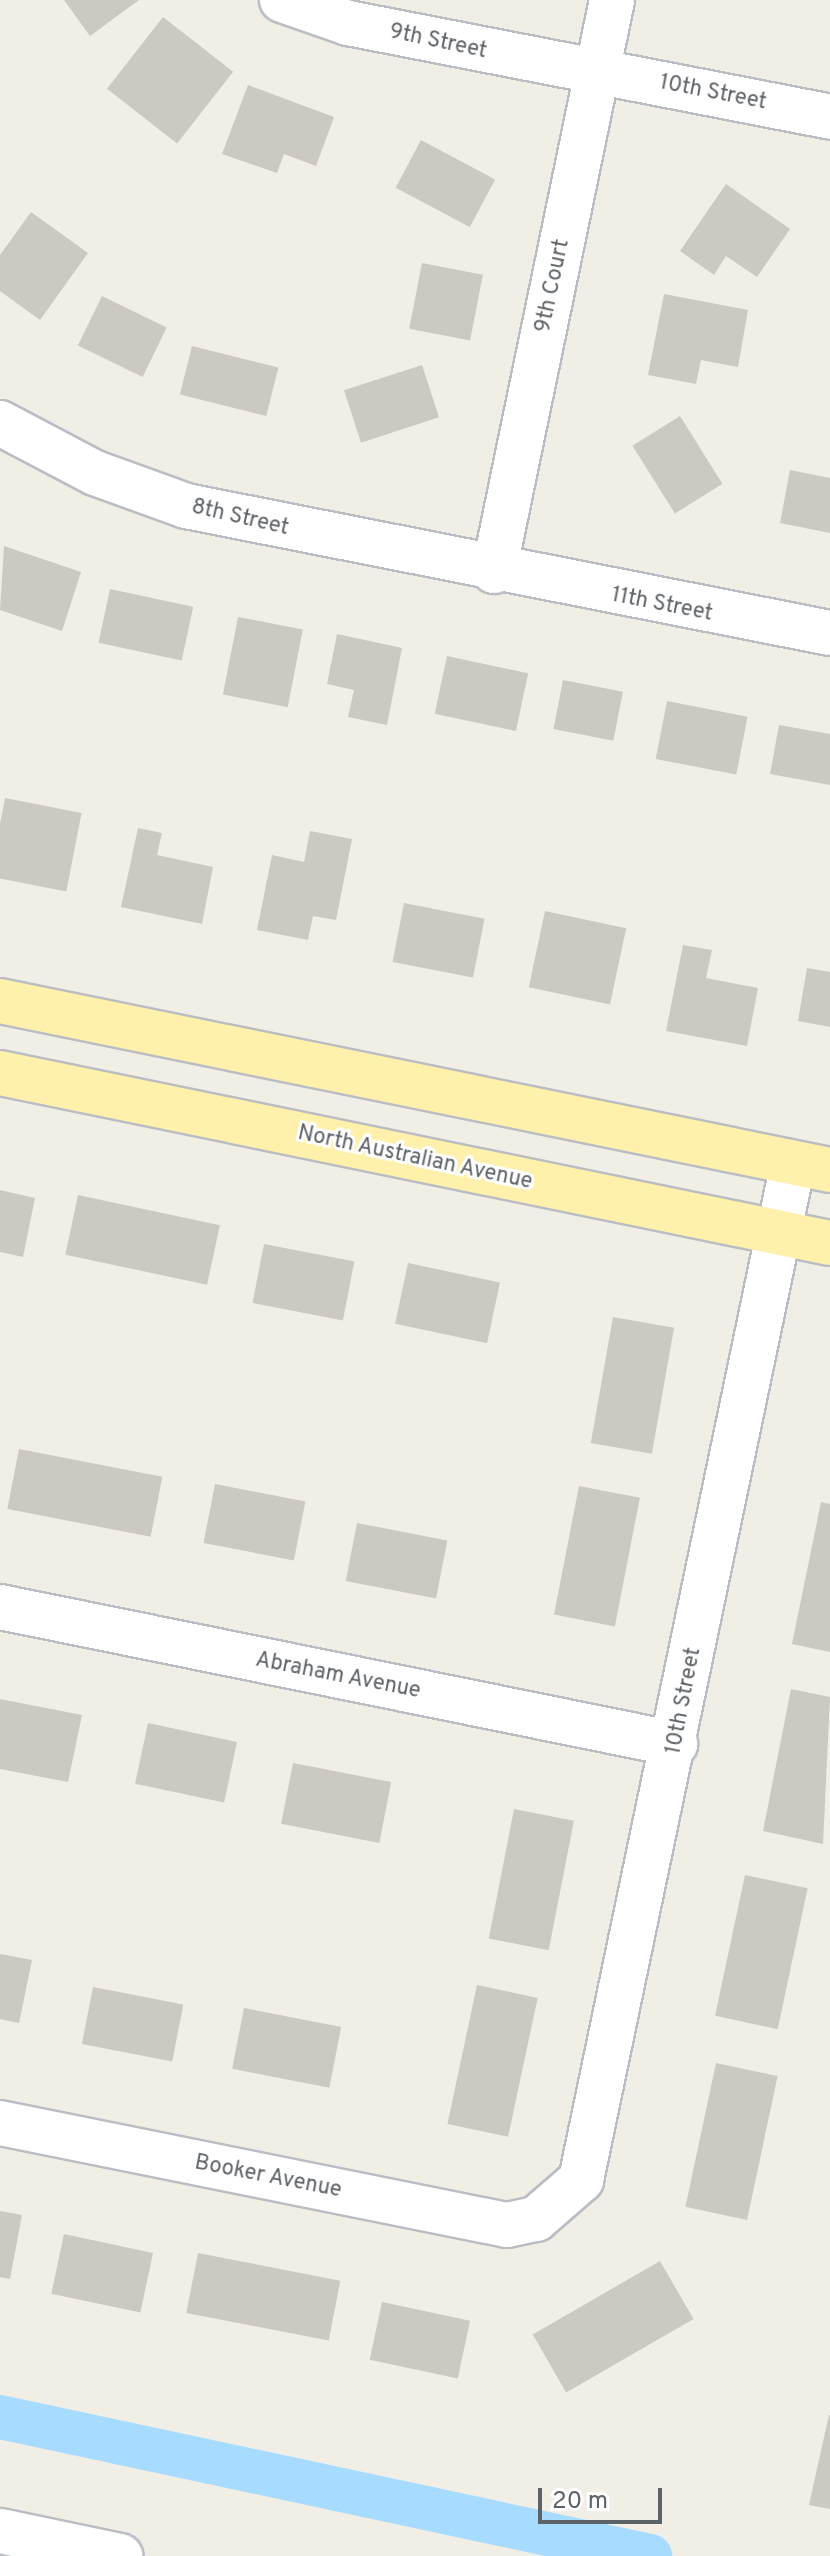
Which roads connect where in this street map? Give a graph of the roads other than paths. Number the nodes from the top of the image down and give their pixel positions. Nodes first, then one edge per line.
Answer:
1 (282, 0) edge
2 (612, 0) edge
3 (596, 75) junction
4 (830, 117) edge
5 (0, 423) edge
6 (494, 571) junction
7 (830, 633) edge
8 (0, 1001) edge
9 (0, 1073) edge
10 (812, 1166) edge
11 (778, 1233) junction
12 (830, 1243) edge
13 (0, 1607) edge
14 (675, 1744) junction
15 (0, 2123) edge
16 (536, 2219) joint
17 (0, 2531) edge
18 (120, 2556) edge

1 - 3 street, 9th Street
2 - 3 street, 9th Court
3 - 4 street, 10th Street
3 - 6 street, 9th Court
5 - 6 street, 8th Street
6 - 7 street, 11th Street
8 - 10 main road
9 - 11 main road, North Australian Avenue
10 - 11 street, 10th Street
11 - 12 main road, North Australian Avenue
11 - 14 street, 10th Street
13 - 14 street, Abraham Avenue
14 - 16 street, 10th Street
15 - 16 street, Booker Avenue
17 - 18 street

